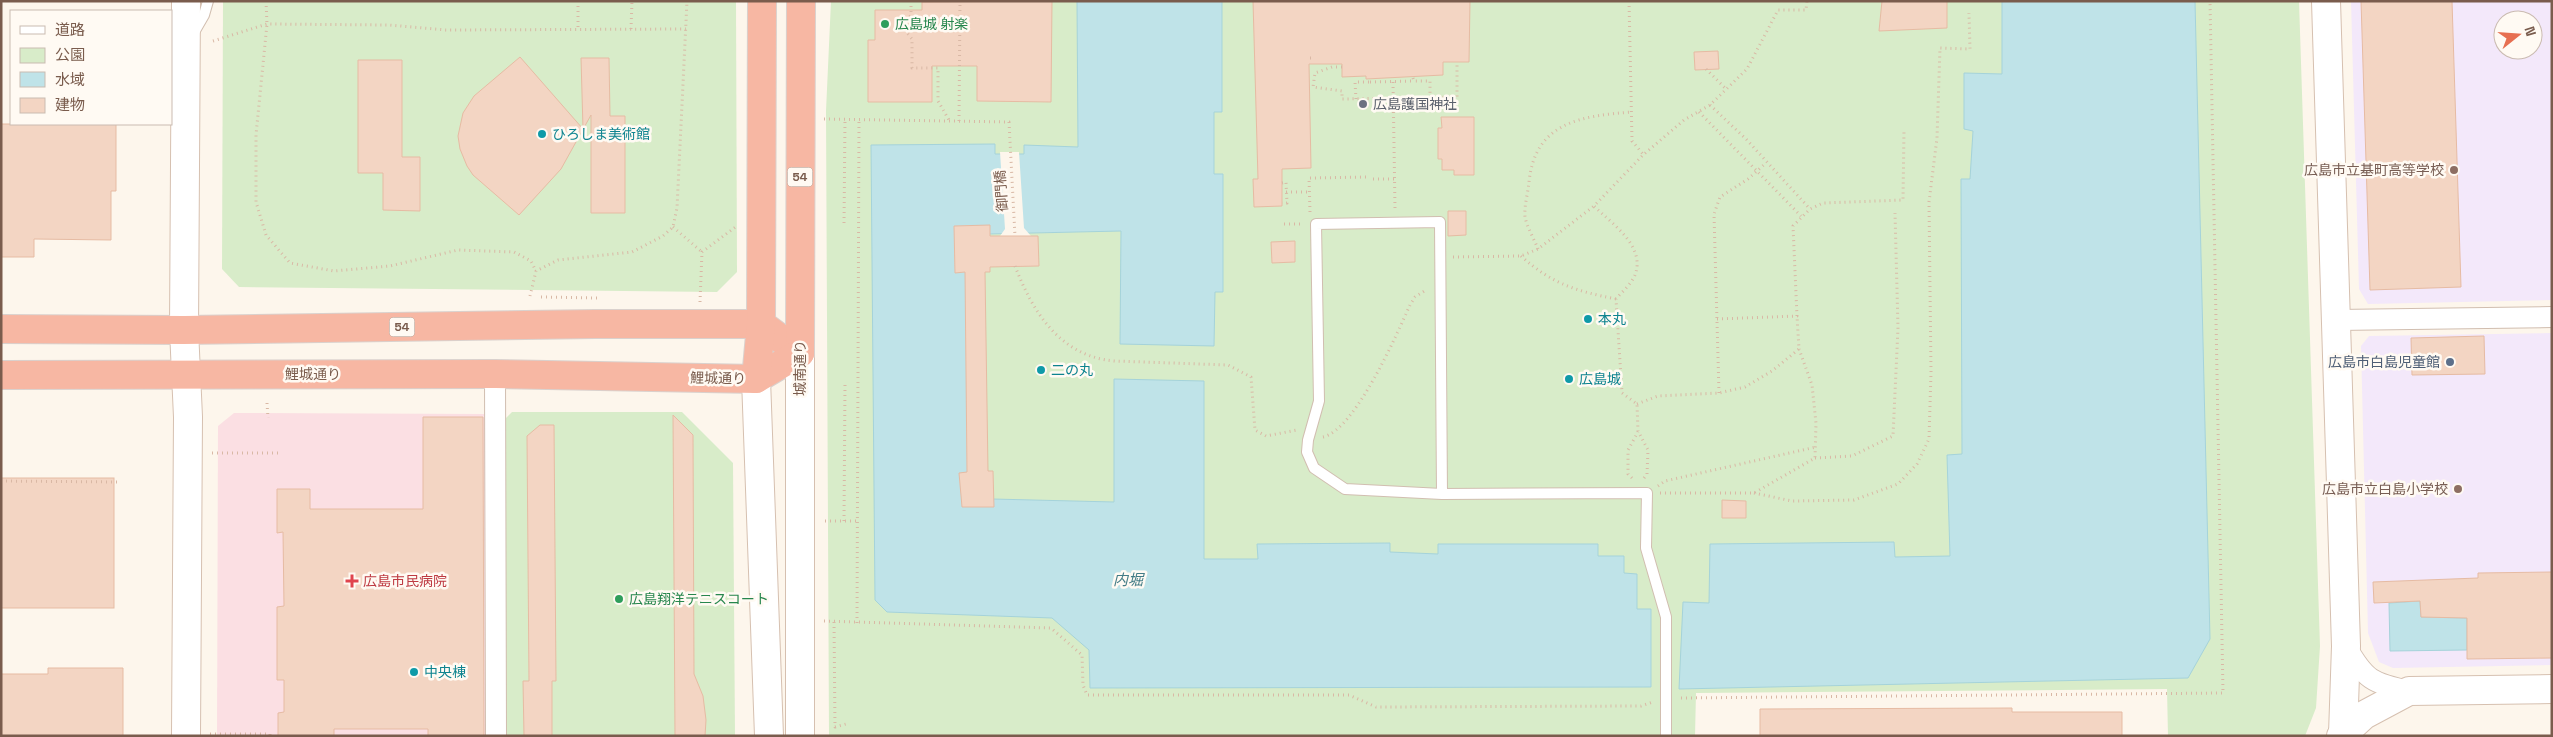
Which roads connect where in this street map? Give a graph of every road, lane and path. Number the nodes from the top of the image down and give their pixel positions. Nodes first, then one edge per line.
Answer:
1 (186, 1) edge
2 (208, 1) edge
3 (266, 1) edge
4 (578, 1) edge
5 (632, 1) edge
6 (687, 1) edge
7 (762, 1) edge
8 (801, 1) edge
9 (911, 1) edge
10 (960, 1) edge
11 (1629, 1) edge
12 (1807, 1) edge
13 (2210, 1) edge
14 (2326, 1) edge
15 (1969, 13) dead end
16 (267, 24) junction
17 (631, 29) junction
18 (686, 29) junction
19 (578, 30) junction
20 (213, 41) dead end
21 (186, 45) junction
22 (1456, 62) dead end
23 (1342, 67) dead end
24 (1706, 69) dead end
25 (1393, 82) junction
26 (1726, 89) junction
27 (1393, 98) junction
28 (1430, 98) junction
29 (1356, 99) junction
30 (1710, 105) junction
31 (1632, 112) junction
32 (1699, 112) junction
33 (823, 119) dead end
34 (846, 120) junction
35 (859, 120) junction
36 (949, 121) junction
37 (960, 121) junction
38 (1904, 129) dead end
39 (1643, 155) junction
40 (1766, 163) junction
41 (1757, 172) junction
42 (1368, 177) dead end
43 (1395, 179) junction
44 (1373, 180) dead end
45 (1282, 183) dead end
46 (1286, 192) junction
47 (1309, 192) junction
48 (1282, 202) dead end
49 (1594, 206) junction
50 (1810, 209) junction
51 (1895, 213) dead end
52 (1801, 216) junction
53 (742, 223) dead end
54 (844, 223) dead end
55 (1396, 223) junction
56 (1284, 224) dead end
57 (1313, 224) junction
58 (673, 227) junction
59 (1015, 236) dead end
60 (1538, 249) junction
61 (702, 252) junction
62 (1521, 256) junction
63 (1440, 257) junction
64 (1015, 266) dead end
65 (536, 271) junction
66 (1440, 284) junction
67 (530, 296) dead end
68 (1616, 299) junction
69 (700, 305) dead end
70 (1797, 316) junction
71 (2552, 317) edge
72 (1717, 319) junction
73 (2337, 320) junction
74 (761, 324) junction
75 (1, 328) edge
76 (184, 330) junction
77 (1798, 348) junction
78 (800, 353) junction
79 (495, 374) junction
80 (1, 375) edge
81 (185, 375) junction
82 (756, 379) junction
83 (844, 384) dead end
84 (1719, 393) junction
85 (267, 403) dead end
86 (1637, 404) junction
87 (268, 418) dead end
88 (1310, 428) junction
89 (1638, 431) junction
90 (1308, 440) junction
91 (1816, 446) junction
92 (212, 453) dead end
93 (280, 453) dead end
94 (1815, 458) junction
95 (1, 481) edge
96 (116, 482) dead end
97 (1647, 493) junction
98 (1754, 493) junction
99 (1442, 494) junction
100 (825, 521) dead end
101 (844, 521) junction
102 (858, 521) junction
103 (824, 622) dead end
104 (834, 622) junction
105 (857, 623) junction
106 (2346, 646) junction
107 (2552, 689) edge
108 (2410, 691) junction
109 (1666, 698) junction
110 (846, 724) dead end
111 (198, 735) edge
112 (2342, 735) edge
113 (270, 736) edge
114 (496, 736) edge
115 (769, 736) edge
116 (800, 736) edge
117 (1666, 736) edge

1 - 21 street
2 - 21 lane
3 - 16 path
4 - 19 path
5 - 17 path
6 - 18 path
7 - 74 highway
8 - 78 highway, 城南通り / 54
9 - 36 path
10 - 37 path
11 - 31 path
12 - 26 path
13 - 109 path
14 - 73 street
15 - 98 path
16 - 19 path
16 - 20 path
16 - 65 path
17 - 18 path
17 - 19 path
18 - 58 path
21 - 76 street
22 - 28 path
23 - 29 path
24 - 26 path
25 - 27 path
25 - 28 path
25 - 29 path
26 - 30 path
27 - 28 path
27 - 29 path
27 - 43 path
30 - 32 path
30 - 40 path
31 - 39 path
31 - 60 path
32 - 39 path
32 - 41 path
33 - 34 path
34 - 35 path
34 - 54 path
35 - 36 path
35 - 102 path
36 - 37 path
37 - 59 path, 御門橋
38 - 50 path
39 - 49 path
40 - 41 path
40 - 50 path
41 - 52 path
41 - 72 path
42 - 47 path
43 - 44 path
43 - 55 path
45 - 46 path
46 - 47 path
46 - 48 path
47 - 57 path
49 - 60 path
49 - 68 path
50 - 52 path
51 - 94 path
52 - 70 path
53 - 61 path
55 - 57 lane
55 - 63 lane
56 - 57 path
57 - 88 lane
58 - 61 path
58 - 65 path
60 - 62 path
61 - 69 path
62 - 63 path
62 - 68 path
63 - 66 lane
64 - 88 path
65 - 67 path
66 - 90 path
66 - 99 lane
68 - 86 path
70 - 72 path
70 - 77 path
71 - 73 street
72 - 84 path
73 - 106 street
74 - 76 highway, 54
74 - 78 highway
74 - 82 highway
75 - 76 highway, 54
76 - 81 street
77 - 84 path
77 - 91 path
78 - 82 highway, 鯉城通り
78 - 116 street, 城南通り
79 - 81 highway, 鯉城通り
79 - 82 highway, 鯉城通り
79 - 114 street
80 - 81 highway, 鯉城通り
81 - 111 street
82 - 115 street
83 - 101 path
84 - 86 path
85 - 87 path
86 - 89 path
88 - 90 lane
89 - 89 path
90 - 99 lane
91 - 94 path
91 - 97 path
92 - 93 path
94 - 98 path
95 - 96 path
97 - 98 path
97 - 99 lane
97 - 109 lane
100 - 101 path
101 - 102 path
102 - 105 path
103 - 104 path
104 - 105 path
104 - 110 path
105 - 109 path
106 - 108 street
106 - 112 street
107 - 108 street
108 - 112 street
109 - 117 lane
111 - 113 path

